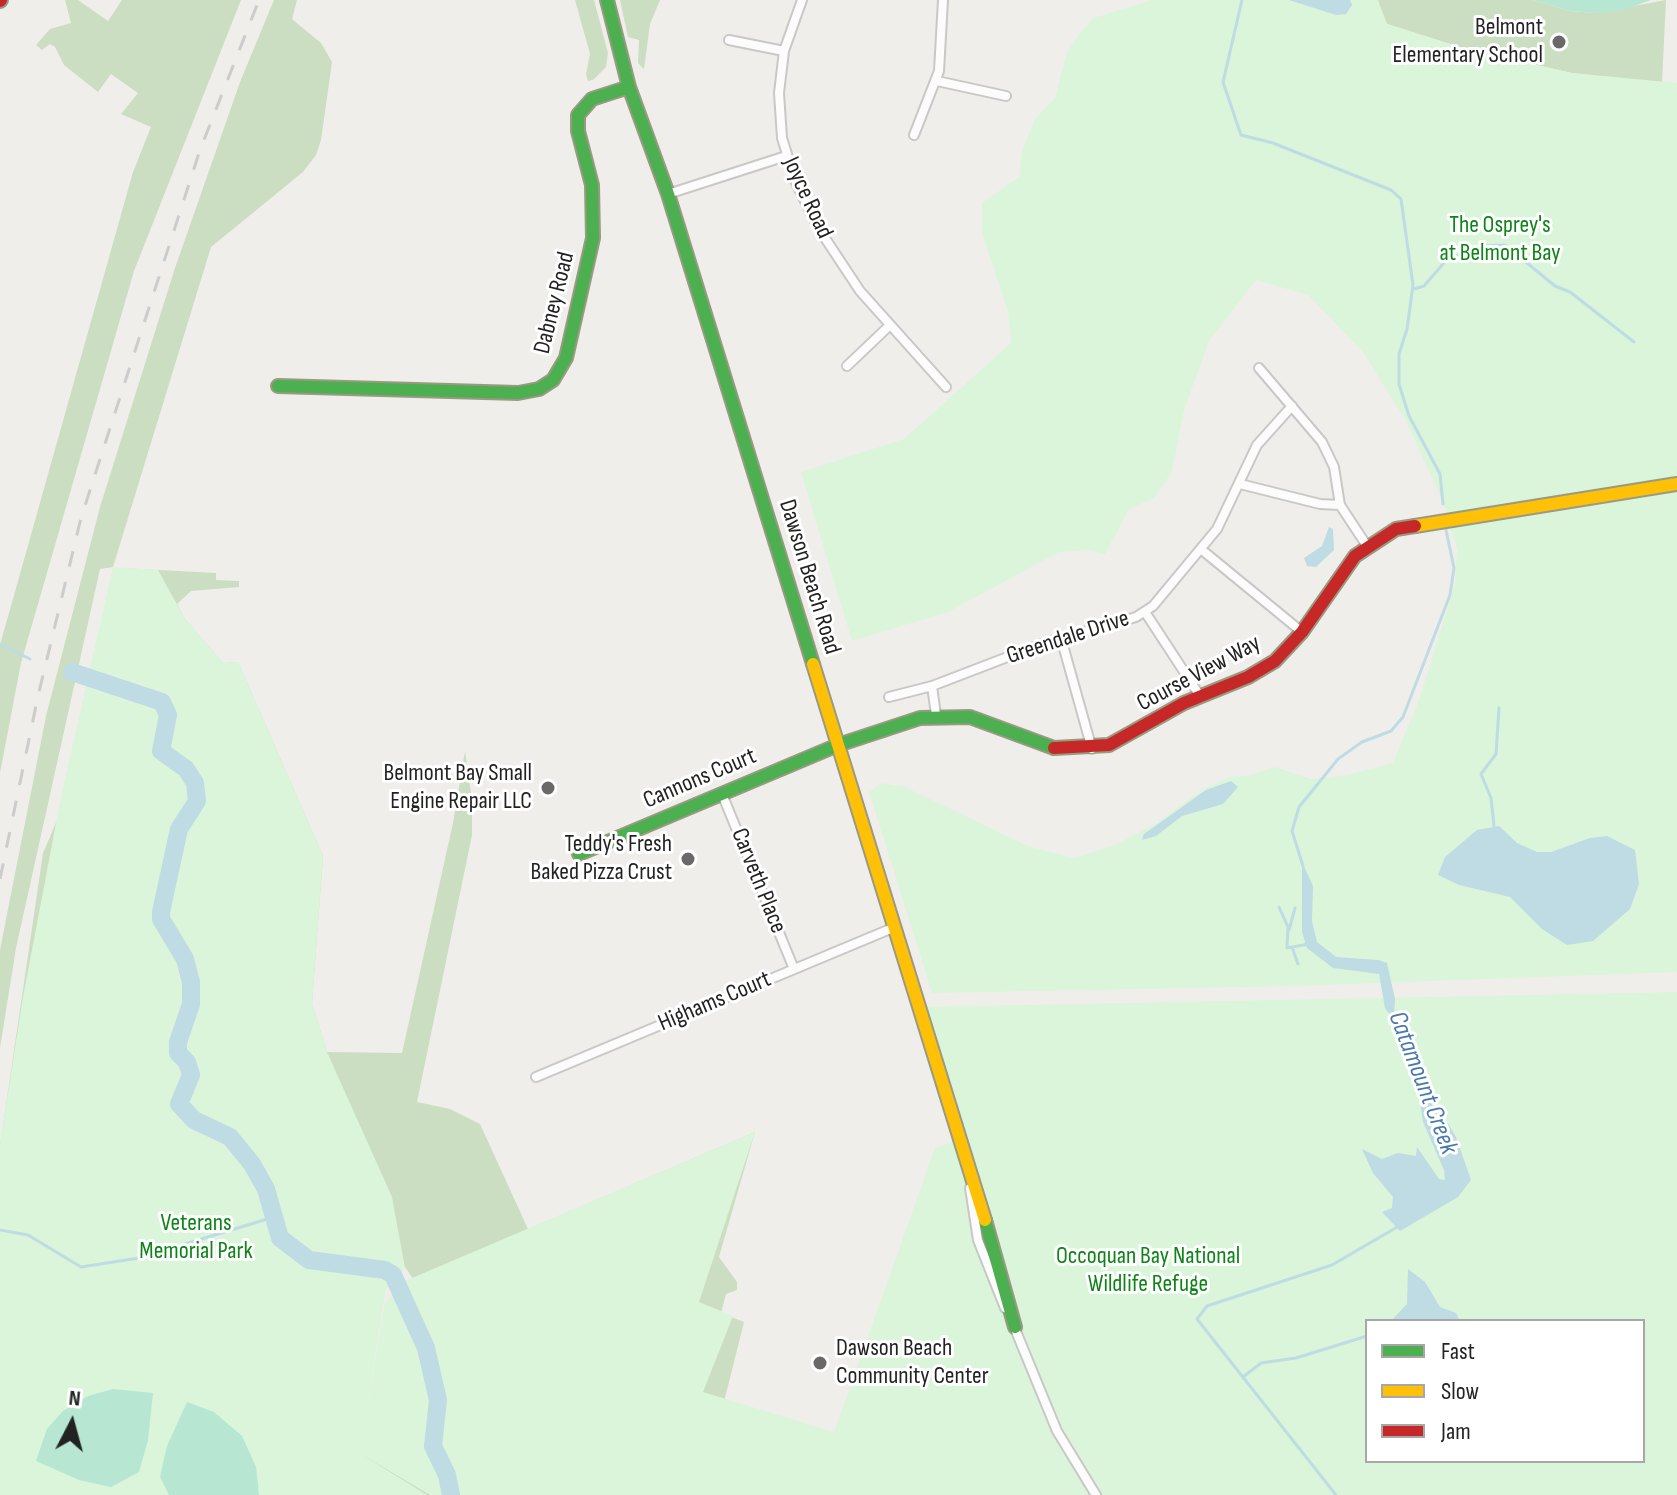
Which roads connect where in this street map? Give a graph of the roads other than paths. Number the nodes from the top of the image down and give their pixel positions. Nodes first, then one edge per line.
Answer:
1 (607, 0) edge
2 (802, 0) edge
3 (943, 0) edge
4 (729, 40) dead end
5 (784, 51) junction
6 (937, 81) junction
7 (629, 87) junction
8 (1006, 96) dead end
9 (914, 135) dead end
10 (786, 156) junction
11 (668, 194) junction
12 (889, 326) junction
13 (847, 366) dead end
14 (1259, 368) dead end
15 (278, 386) dead end
16 (946, 387) dead end
17 (1292, 406) junction
18 (1240, 484) junction
19 (1677, 484) edge
20 (1340, 505) junction
21 (1367, 546) junction
22 (1202, 550) junction
23 (1145, 612) junction
24 (1302, 632) junction
25 (1061, 638) junction
26 (932, 686) junction
27 (1200, 696) junction
28 (889, 697) dead end
29 (936, 715) junction
30 (838, 745) junction
31 (1092, 749) junction
32 (722, 794) junction
33 (579, 854) dead end
34 (895, 927) junction
35 (794, 969) junction
36 (536, 1077) dead end
37 (1015, 1327) joint
38 (1096, 1495) edge

1 - 7 street, Dawson Beach Road
2 - 5 street, Joyce Road
3 - 6 street
4 - 5 street
5 - 10 street, Joyce Road
6 - 8 street
6 - 9 street
7 - 11 street, Dawson Beach Road
7 - 15 street, Dabney Road
10 - 11 street
10 - 12 street, Joyce Road
11 - 30 street, Dawson Beach Road
12 - 13 street
12 - 16 street, Joyce Road
14 - 17 street
17 - 18 street, Greendale Drive
17 - 20 street
18 - 20 street
18 - 22 street, Greendale Drive
19 - 21 street, Course View Way
20 - 21 street
21 - 24 street, Course View Way
22 - 23 street, Greendale Drive
22 - 24 street
23 - 25 street, Greendale Drive
23 - 27 street
24 - 27 street, Course View Way
25 - 26 street, Greendale Drive
25 - 31 street
26 - 28 street, Greendale Drive
26 - 29 street
27 - 31 street, Course View Way
29 - 30 street, Course View Way
29 - 31 street, Course View Way
30 - 32 street, Cannons Court
30 - 34 street, Dawson Beach Road
32 - 33 street, Cannons Court
32 - 35 street, Carveth Place
34 - 35 street, Highams Court
34 - 37 street, Dawson Beach Road
35 - 36 street, Highams Court
37 - 38 street, Dawson Beach Road

